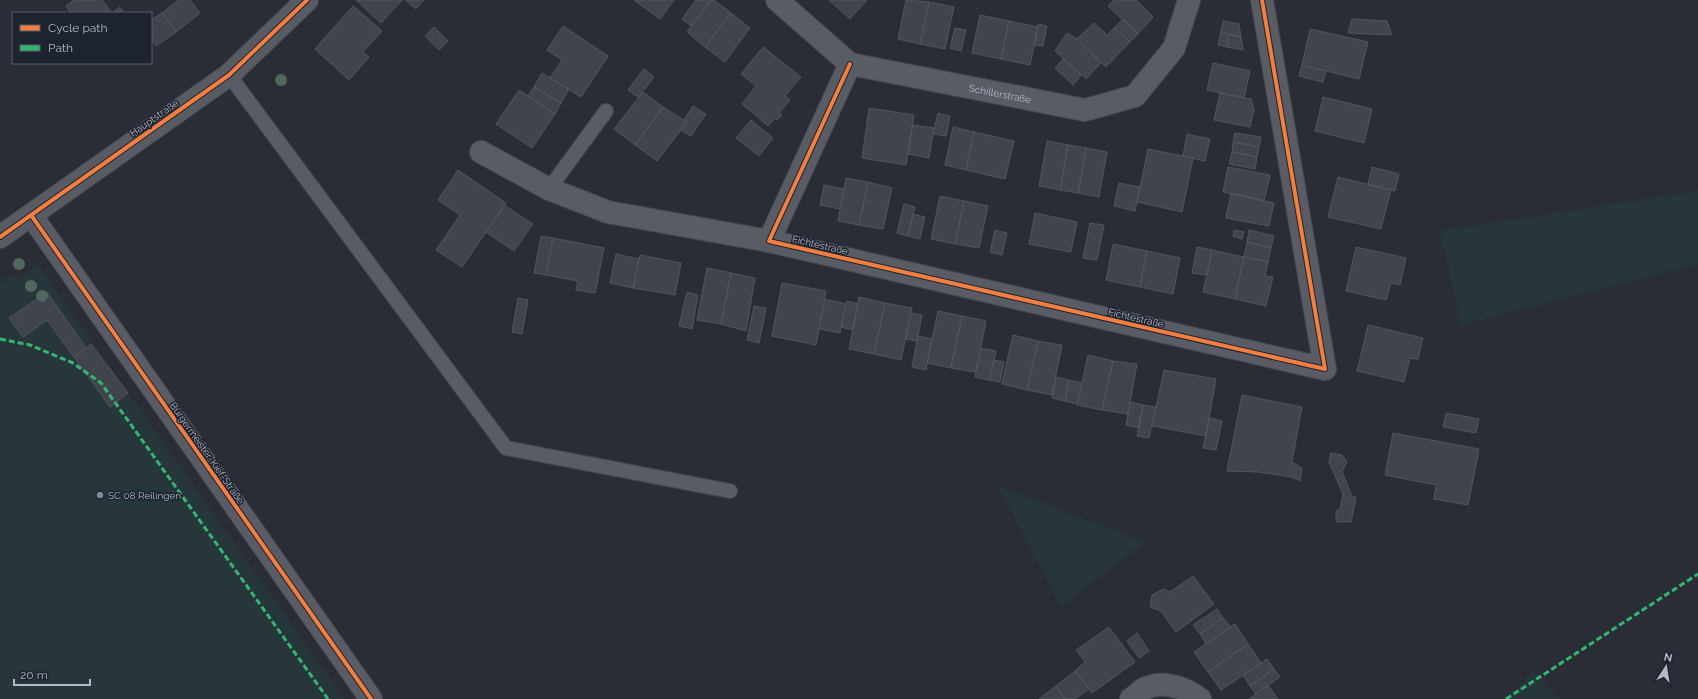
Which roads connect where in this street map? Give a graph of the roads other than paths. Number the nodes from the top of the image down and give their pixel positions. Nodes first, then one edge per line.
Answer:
1 (307, 0) edge
2 (777, 0) edge
3 (1189, 0) edge
4 (1262, 0) edge
5 (850, 64) junction
6 (229, 75) junction
7 (606, 111) dead end
8 (481, 152) dead end
9 (550, 189) junction
10 (30, 215) junction
11 (0, 237) edge
12 (769, 241) junction
13 (730, 491) dead end
14 (370, 699) edge
15 (1131, 699) edge
16 (1200, 699) edge

1 - 6 street, Hauptstraße
2 - 5 street
3 - 5 street, Schillerstraße
4 - 12 street, Fichtestraße
5 - 12 street
6 - 10 street, Hauptstraße
6 - 13 lane
7 - 9 lane
8 - 9 street, Fichtestraße
9 - 12 street, Fichtestraße
10 - 11 street, Hauptstraße
10 - 14 street, Bürgermeister-Kief-Straße
15 - 16 street

